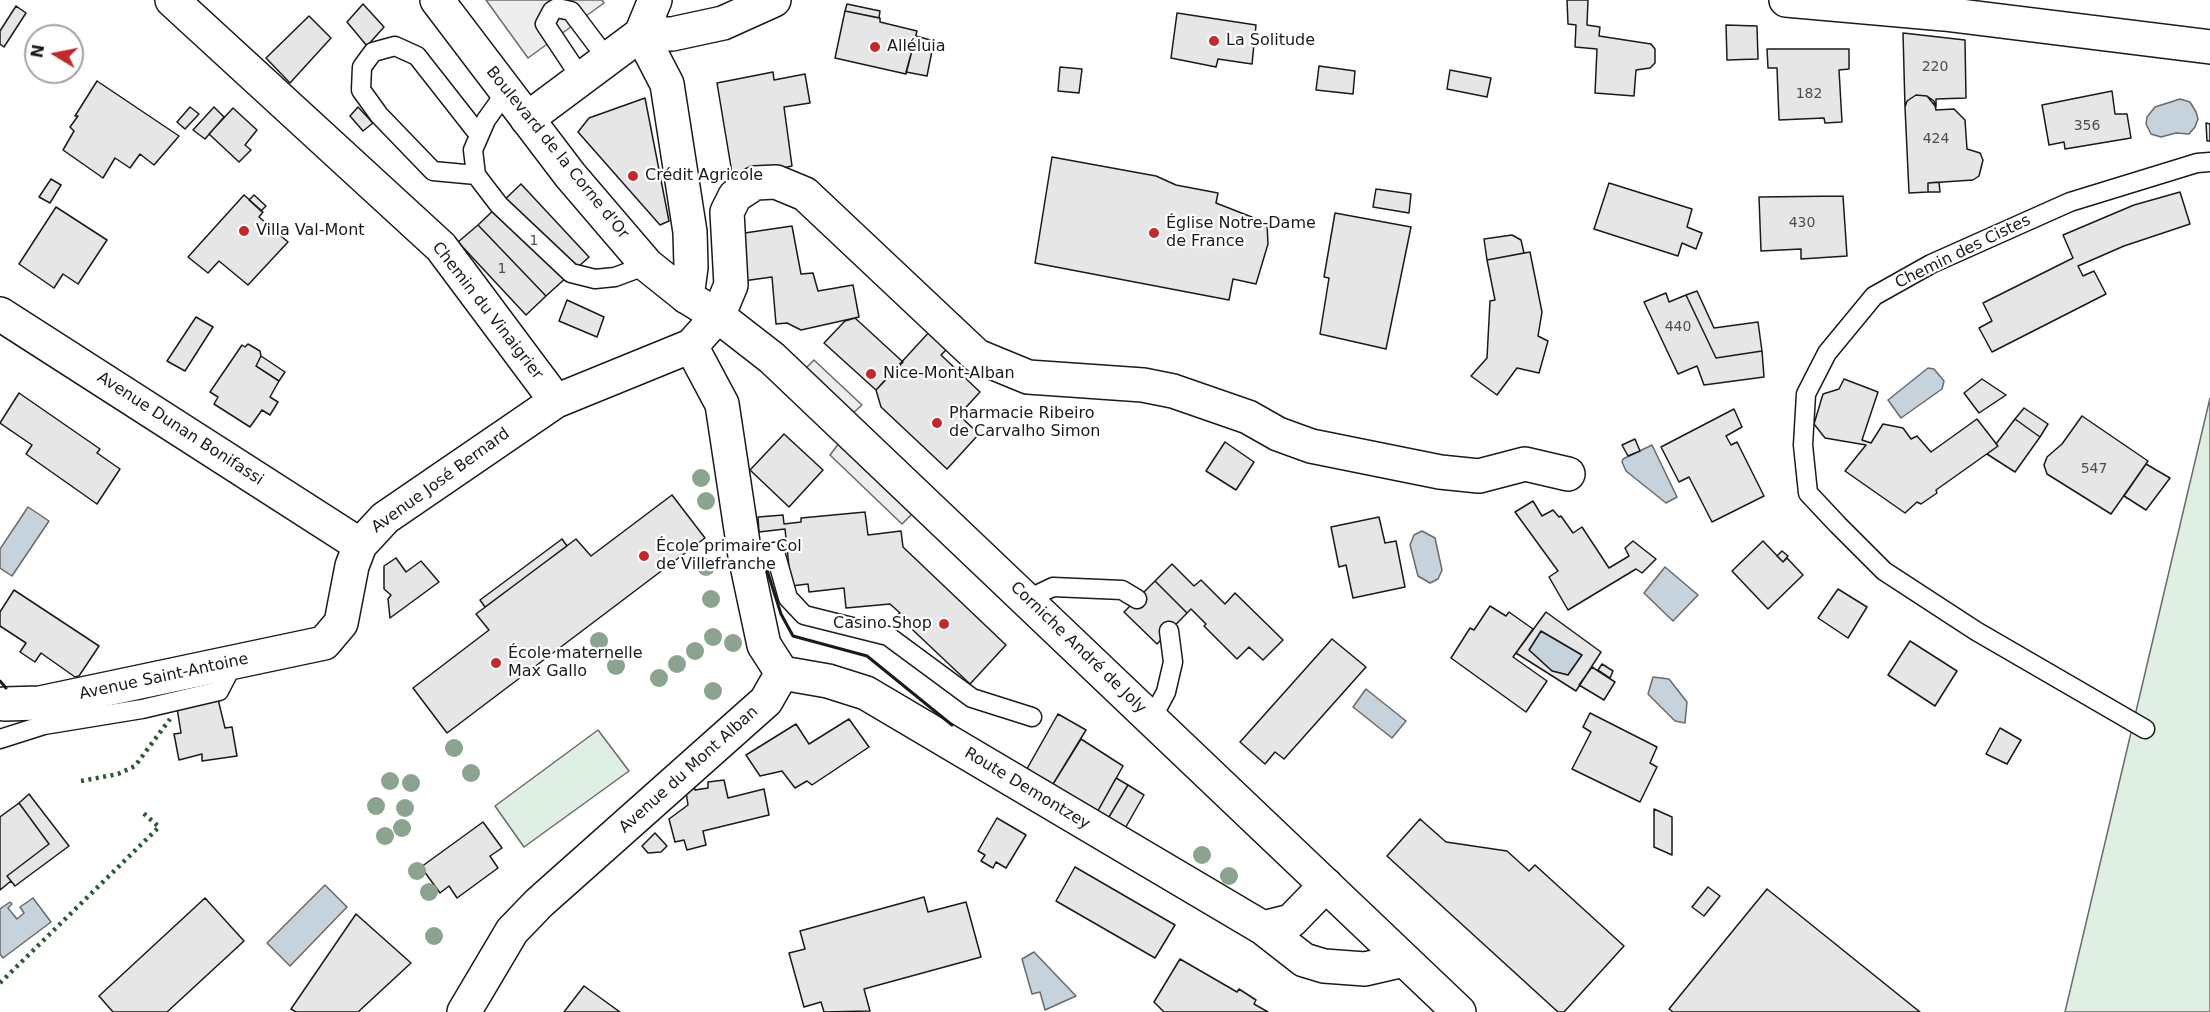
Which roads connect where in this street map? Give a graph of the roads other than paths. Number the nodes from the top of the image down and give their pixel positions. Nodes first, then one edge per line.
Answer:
1 (172, 0) edge
2 (436, 0) edge
3 (655, 0) edge
4 (774, 0) edge
5 (1786, 0) edge
6 (548, 5) edge
7 (641, 34) junction
8 (2210, 47) edge
9 (608, 60) junction
10 (581, 78) junction
11 (506, 92) junction
12 (527, 119) junction
13 (479, 135) junction
14 (2210, 162) edge
15 (476, 175) junction
16 (647, 265) junction
17 (687, 297) junction
18 (0, 314) edge
19 (718, 316) junction
20 (691, 346) junction
21 (556, 400) junction
22 (1568, 474) dead end
23 (360, 545) junction
24 (745, 556) junction
25 (1028, 599) junction
26 (1137, 599) dead end
27 (1169, 631) dead end
28 (324, 643) joint
29 (233, 664) junction
30 (782, 673) junction
31 (2, 702) edge
32 (1032, 717) dead end
33 (1151, 720) junction
34 (2145, 729) dead end
35 (0, 739) edge
36 (1326, 885) junction
37 (1263, 928) junction
38 (1404, 960) junction
39 (464, 1012) edge
40 (1459, 1012) edge

1 - 21 street, Chemin du Vinaigrier
2 - 11 street, Boulevard de la Corne d'Or
3 - 7 street
4 - 7 street
5 - 8 street
6 - 9 lane
6 - 10 lane
7 - 9 street
7 - 17 street
9 - 10 street
10 - 12 street
11 - 12 street, Boulevard de la Corne d'Or
11 - 13 lane
12 - 16 street, Boulevard de la Corne d'Or
13 - 15 lane
13 - 15 lane
14 - 34 lane, Chemin des Cistes
15 - 16 lane
16 - 17 street, Boulevard de la Corne d'Or
17 - 19 street, Corniche André de Joly
18 - 23 street, Avenue Dunan Bonifassi
19 - 20 street
19 - 22 street
19 - 25 street, Corniche André de Joly
20 - 21 street
20 - 24 street
21 - 23 street, Avenue José Bernard
23 - 28 street, Avenue José Bernard
24 - 30 street
24 - 32 lane
25 - 26 lane
25 - 33 street, Corniche André de Joly
27 - 33 lane
28 - 29 street, Avenue Saint-Antoine
29 - 31 street, Avenue Saint-Antoine
29 - 35 lane
30 - 37 street, Route Demontzey
30 - 39 street, Avenue du Mont Alban
33 - 36 street, Corniche André de Joly
36 - 37 street
36 - 38 street, Corniche André de Joly
37 - 38 street, Route Demontzey
38 - 40 street, Corniche André de Joly

